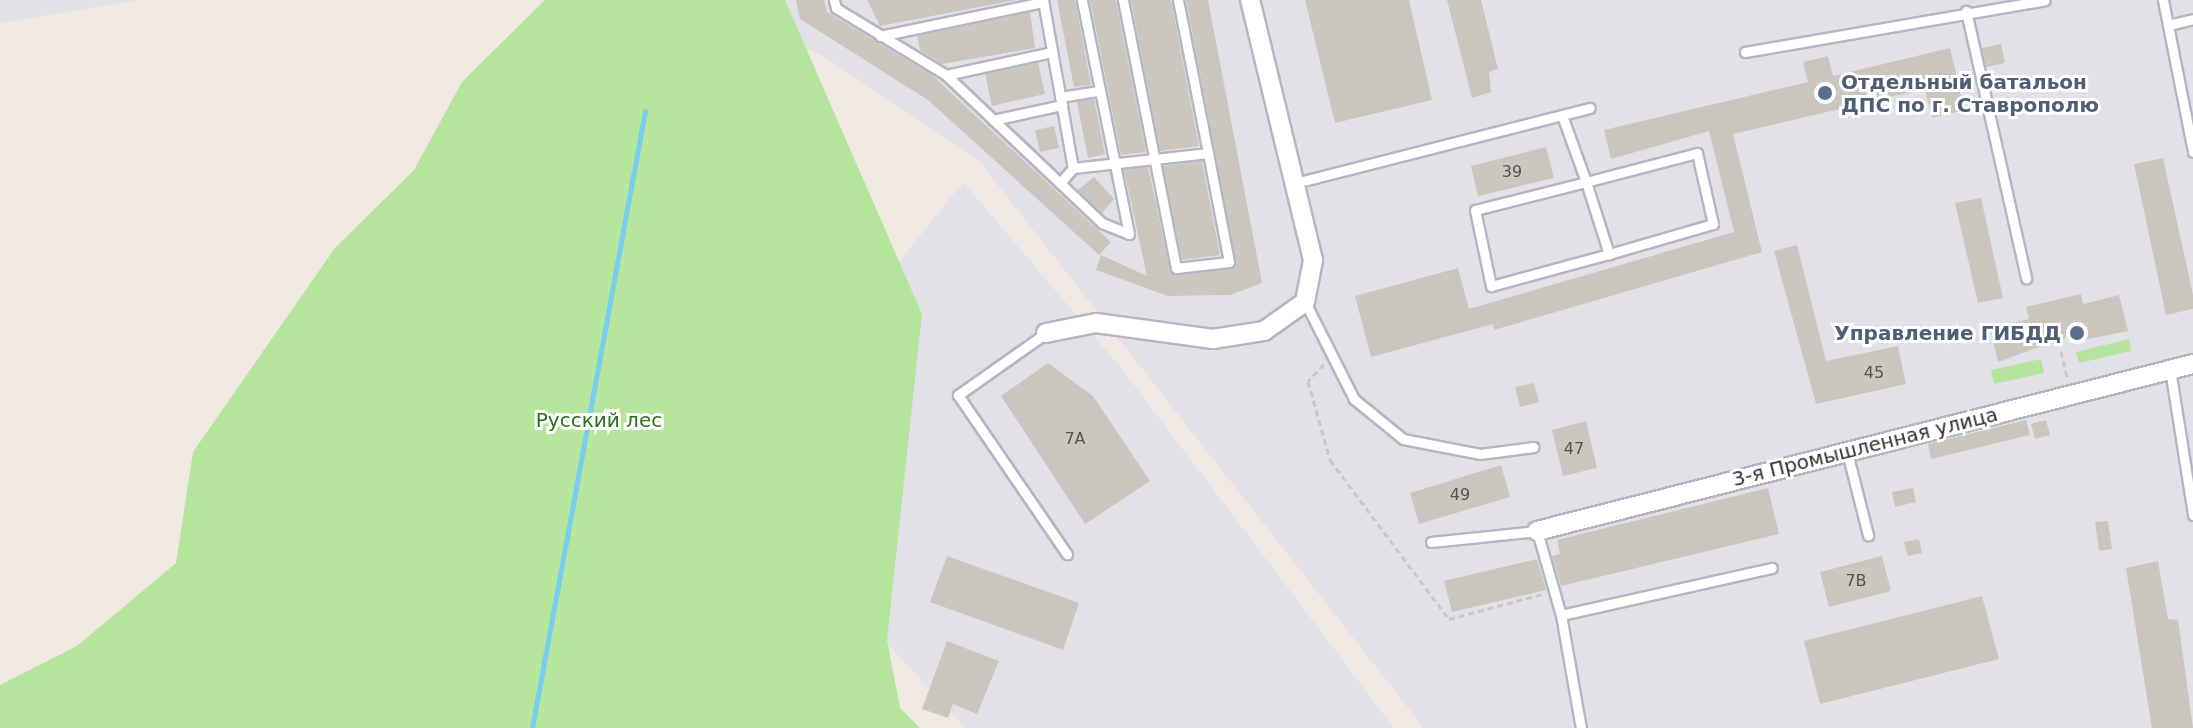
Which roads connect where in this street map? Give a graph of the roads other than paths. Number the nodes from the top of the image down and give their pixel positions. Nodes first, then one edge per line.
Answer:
1 (834, 0) edge
2 (1082, 0) edge
3 (1123, 0) edge
4 (1178, 0) edge
5 (1250, 0) edge
6 (2045, 0) edge
7 (2163, 0) edge
8 (1043, 1) edge
9 (1966, 11) junction
10 (2193, 19) edge
11 (2168, 25) junction
12 (880, 36) junction
13 (1052, 52) junction
14 (1745, 52) dead end
15 (946, 75) junction
16 (1099, 91) junction
17 (1061, 101) junction
18 (1590, 108) dead end
19 (1563, 118) junction
20 (993, 120) junction
21 (2193, 152) edge
22 (1208, 153) junction
23 (1153, 159) junction
24 (1113, 163) junction
25 (1073, 168) junction
26 (1586, 182) junction
27 (1060, 183) junction
28 (1295, 183) junction
29 (1609, 254) junction
30 (2026, 278) dead end
31 (1305, 302) junction
32 (1046, 333) joint
33 (2193, 364) edge
34 (2170, 369) junction
35 (1534, 447) dead end
36 (1847, 452) junction
37 (2193, 515) edge
38 (1537, 531) junction
39 (1868, 535) dead end
40 (1431, 542) dead end
41 (1067, 554) dead end
42 (1772, 568) dead end
43 (1561, 615) junction
44 (1581, 728) edge

1 - 12 lane
2 - 16 lane
3 - 23 lane
4 - 22 lane
5 - 28 street
6 - 9 lane
7 - 11 lane
8 - 12 lane
8 - 13 lane
9 - 14 lane
9 - 30 lane
10 - 11 lane
11 - 21 lane
12 - 15 lane
13 - 15 lane
13 - 17 lane
15 - 20 lane
16 - 17 lane
16 - 24 lane
17 - 20 lane
17 - 25 lane
18 - 19 lane
19 - 26 lane
19 - 28 lane
20 - 27 lane
22 - 23 lane
22 - 23 lane
23 - 24 lane
24 - 25 lane
24 - 27 lane
25 - 27 lane
26 - 29 lane
26 - 29 lane
26 - 29 lane
28 - 31 street
31 - 32 street
31 - 35 lane
32 - 41 lane
33 - 34 street, 3-я Промышленная улица
34 - 36 street, 3-я Промышленная улица
34 - 37 lane
36 - 38 street, 3-я Промышленная улица
36 - 39 lane
38 - 40 lane
38 - 43 lane
42 - 43 lane
43 - 44 lane

